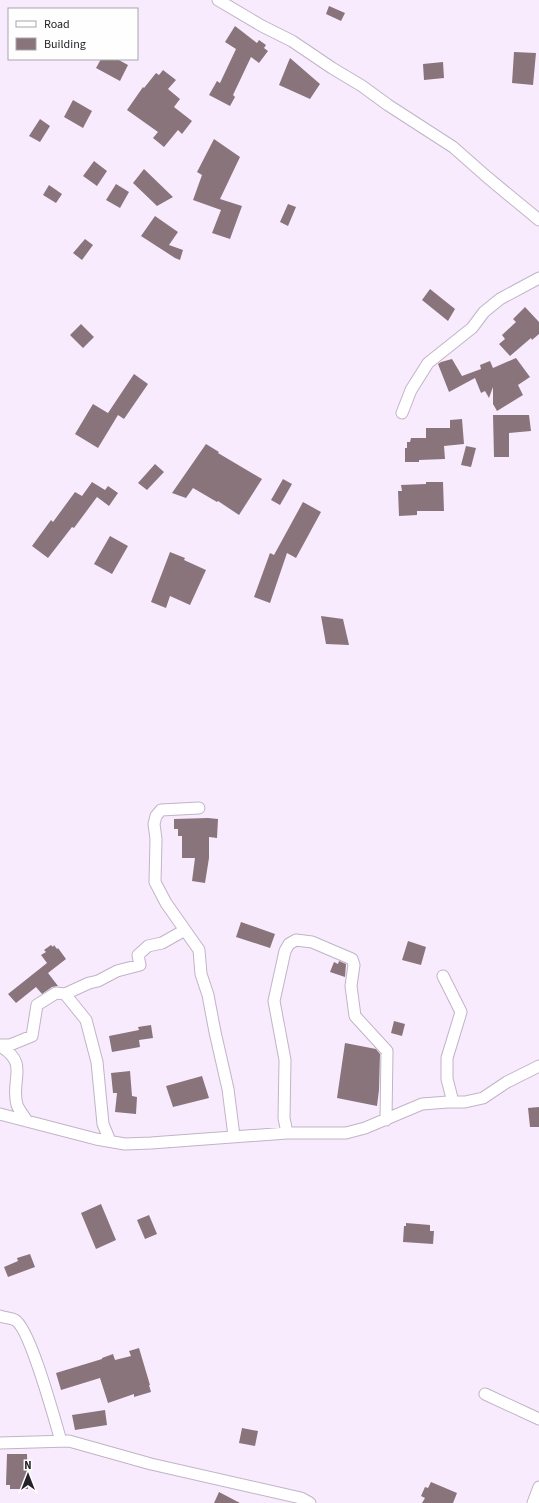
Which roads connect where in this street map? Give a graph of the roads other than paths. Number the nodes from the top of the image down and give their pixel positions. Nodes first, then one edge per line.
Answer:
1 (218, 0) edge
2 (539, 220) edge
3 (539, 278) edge
4 (402, 413) dead end
5 (199, 808) dead end
6 (185, 930) junction
7 (443, 976) dead end
8 (65, 994) junction
9 (0, 1046) edge
10 (539, 1066) edge
11 (453, 1102) junction
12 (0, 1114) edge
13 (386, 1120) junction
14 (27, 1121) junction
15 (287, 1133) junction
16 (234, 1136) junction
17 (110, 1141) junction
18 (0, 1316) edge
19 (485, 1394) dead end
20 (539, 1419) edge
21 (61, 1441) junction
22 (0, 1443) edge
23 (539, 1487) edge
24 (310, 1503) edge
25 (533, 1503) edge

1 - 2 street
3 - 4 street
5 - 6 street
6 - 8 street
6 - 16 street
7 - 11 street
8 - 9 street
8 - 17 street
9 - 14 street
10 - 11 street
11 - 13 street
12 - 14 street
13 - 15 street
13 - 15 street
14 - 17 street
15 - 16 street
16 - 17 street
18 - 21 street
19 - 20 street
21 - 22 street
21 - 24 street
23 - 25 street

